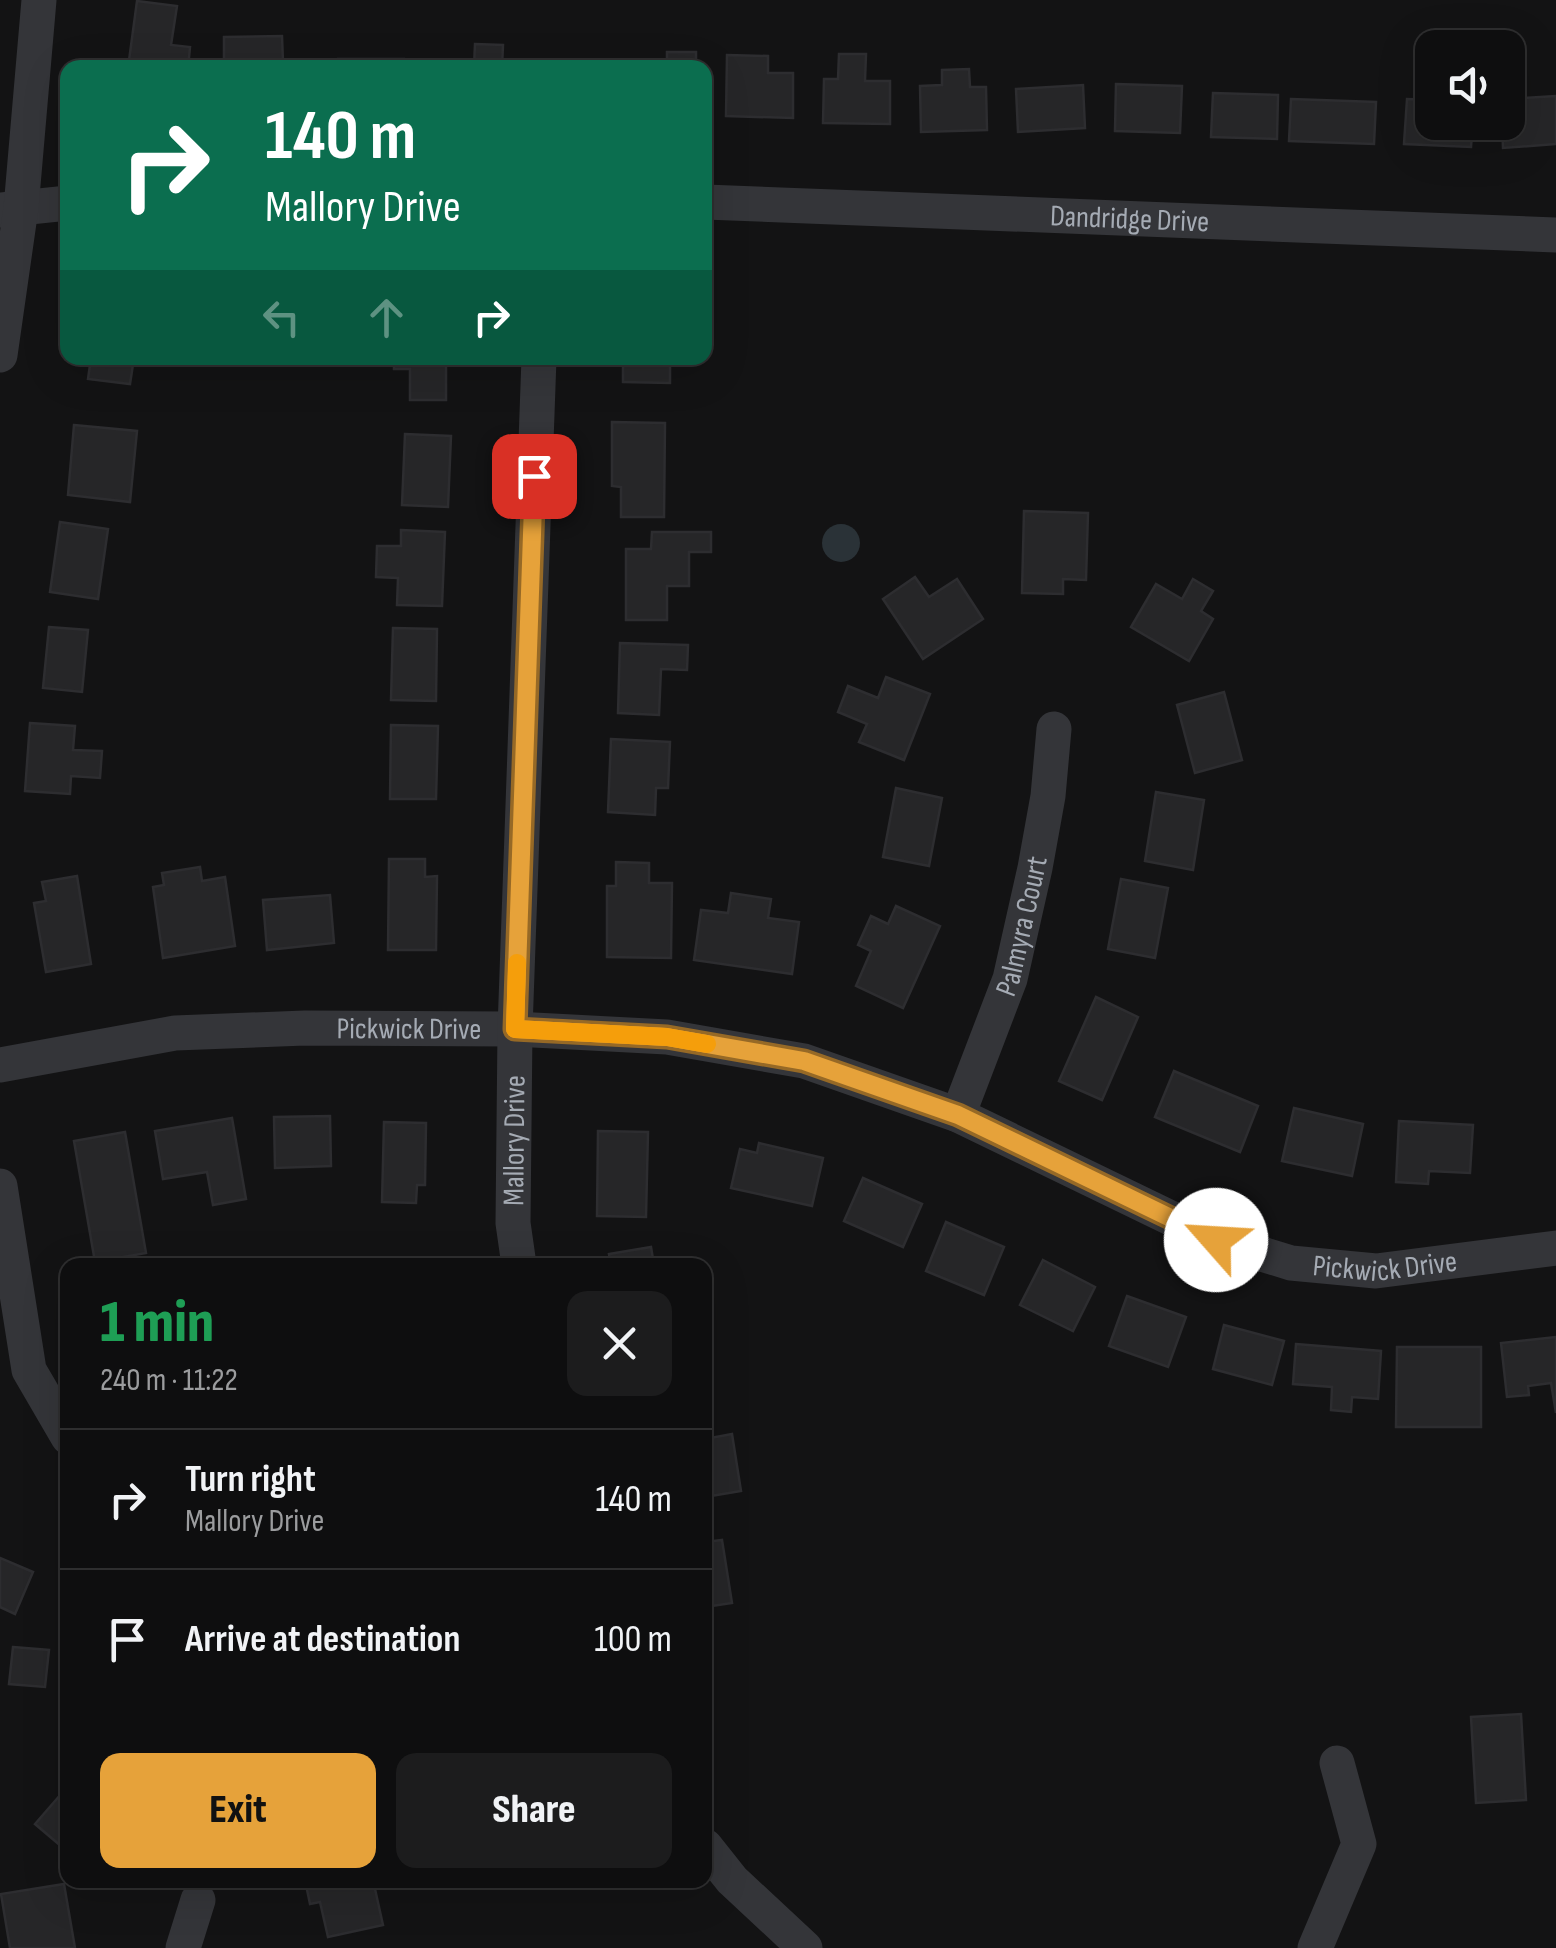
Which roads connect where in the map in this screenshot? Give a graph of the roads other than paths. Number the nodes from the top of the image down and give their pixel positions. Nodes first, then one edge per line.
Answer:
1 (39, 0) edge
2 (712, 202) edge
3 (60, 204) edge
4 (10, 209) edge
5 (1556, 235) edge
6 (0, 355) edge
7 (538, 365) edge
8 (1054, 730) dead end
9 (515, 1029) junction
10 (0, 1065) edge
11 (958, 1115) junction
12 (0, 1186) edge
13 (1556, 1248) edge
14 (517, 1258) edge
15 (60, 1422) edge
16 (1337, 1763) dead end
17 (712, 1855) edge
18 (198, 1900) dead end
19 (183, 1948) edge
20 (804, 1948) edge
21 (1315, 1948) edge

1 - 4 street
2 - 5 street, Dandridge Drive
3 - 4 street
4 - 6 street
7 - 9 street, Mallory Drive
8 - 11 street, Palmyra Court
9 - 10 street, Pickwick Drive
9 - 11 street, Pickwick Drive
9 - 14 street, Mallory Drive
11 - 13 street, Pickwick Drive
12 - 15 street
16 - 21 street
17 - 20 street
18 - 19 street

